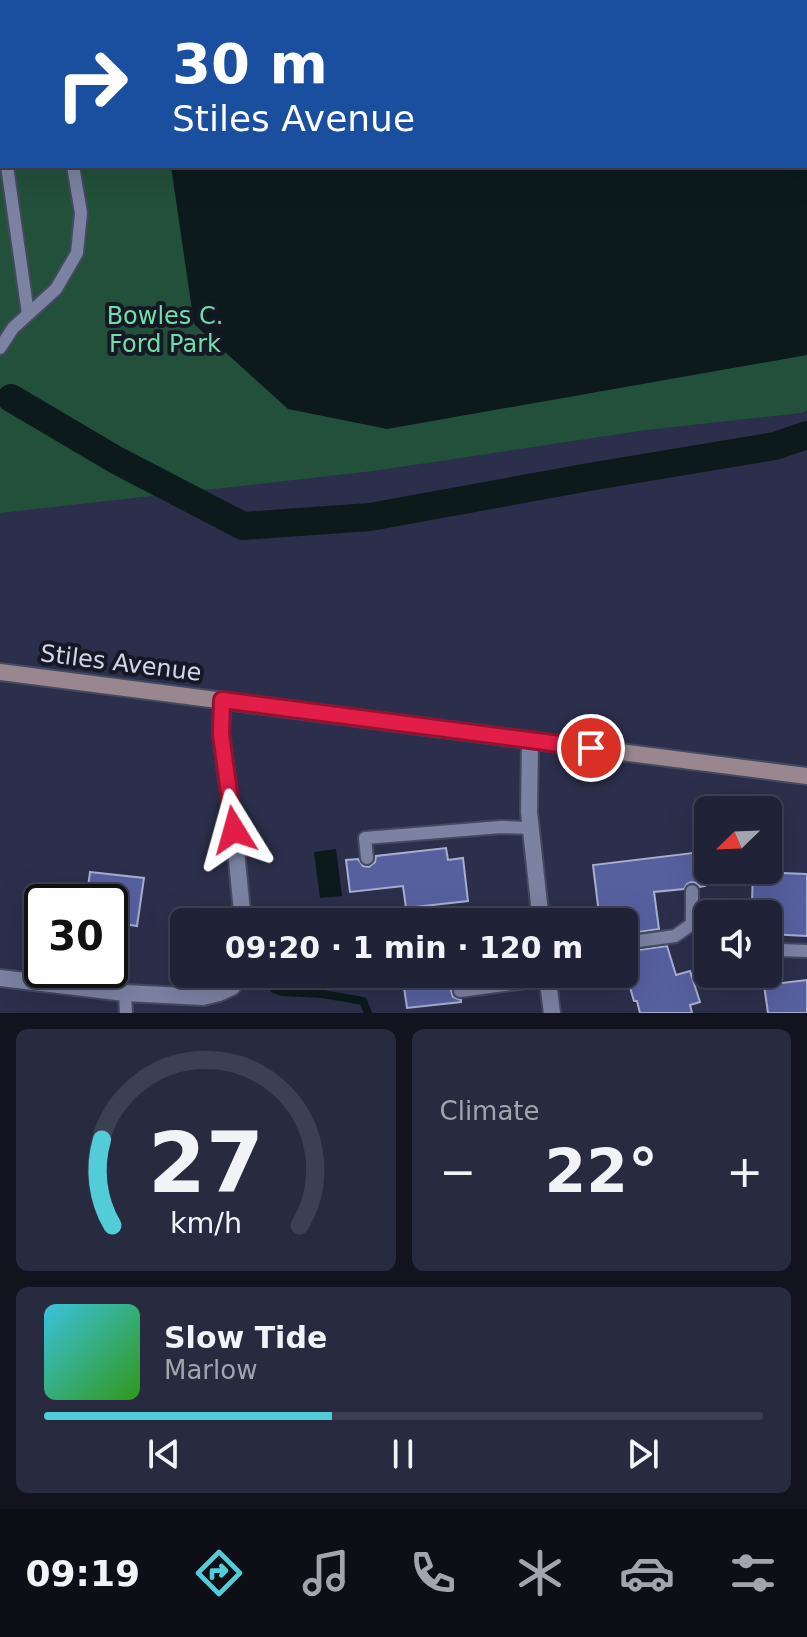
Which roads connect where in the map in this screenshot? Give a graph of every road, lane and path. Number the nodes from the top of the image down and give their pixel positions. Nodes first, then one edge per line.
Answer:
1 (7, 168) edge
2 (73, 168) edge
3 (28, 314) junction
4 (0, 348) edge
5 (0, 672) edge
6 (222, 700) junction
7 (530, 740) junction
8 (807, 776) edge
9 (530, 828) junction
10 (367, 858) dead end
11 (692, 891) dead end
12 (242, 908) edge
13 (539, 908) edge
14 (638, 941) edge
15 (782, 950) edge
16 (807, 951) edge
17 (0, 978) edge
18 (230, 988) edge
19 (479, 988) edge
20 (549, 988) edge
21 (460, 991) dead end
22 (125, 993) junction
23 (126, 1013) edge
24 (552, 1013) edge

1 - 3 lane
2 - 3 lane
3 - 4 lane
5 - 6 street, Stiles Avenue
6 - 7 street, Stiles Avenue
6 - 12 street
7 - 8 street, Stiles Avenue
7 - 9 street
9 - 10 lane
9 - 13 street
11 - 14 lane
15 - 16 lane
17 - 22 street
18 - 22 street
19 - 21 lane
20 - 24 street
22 - 23 lane

